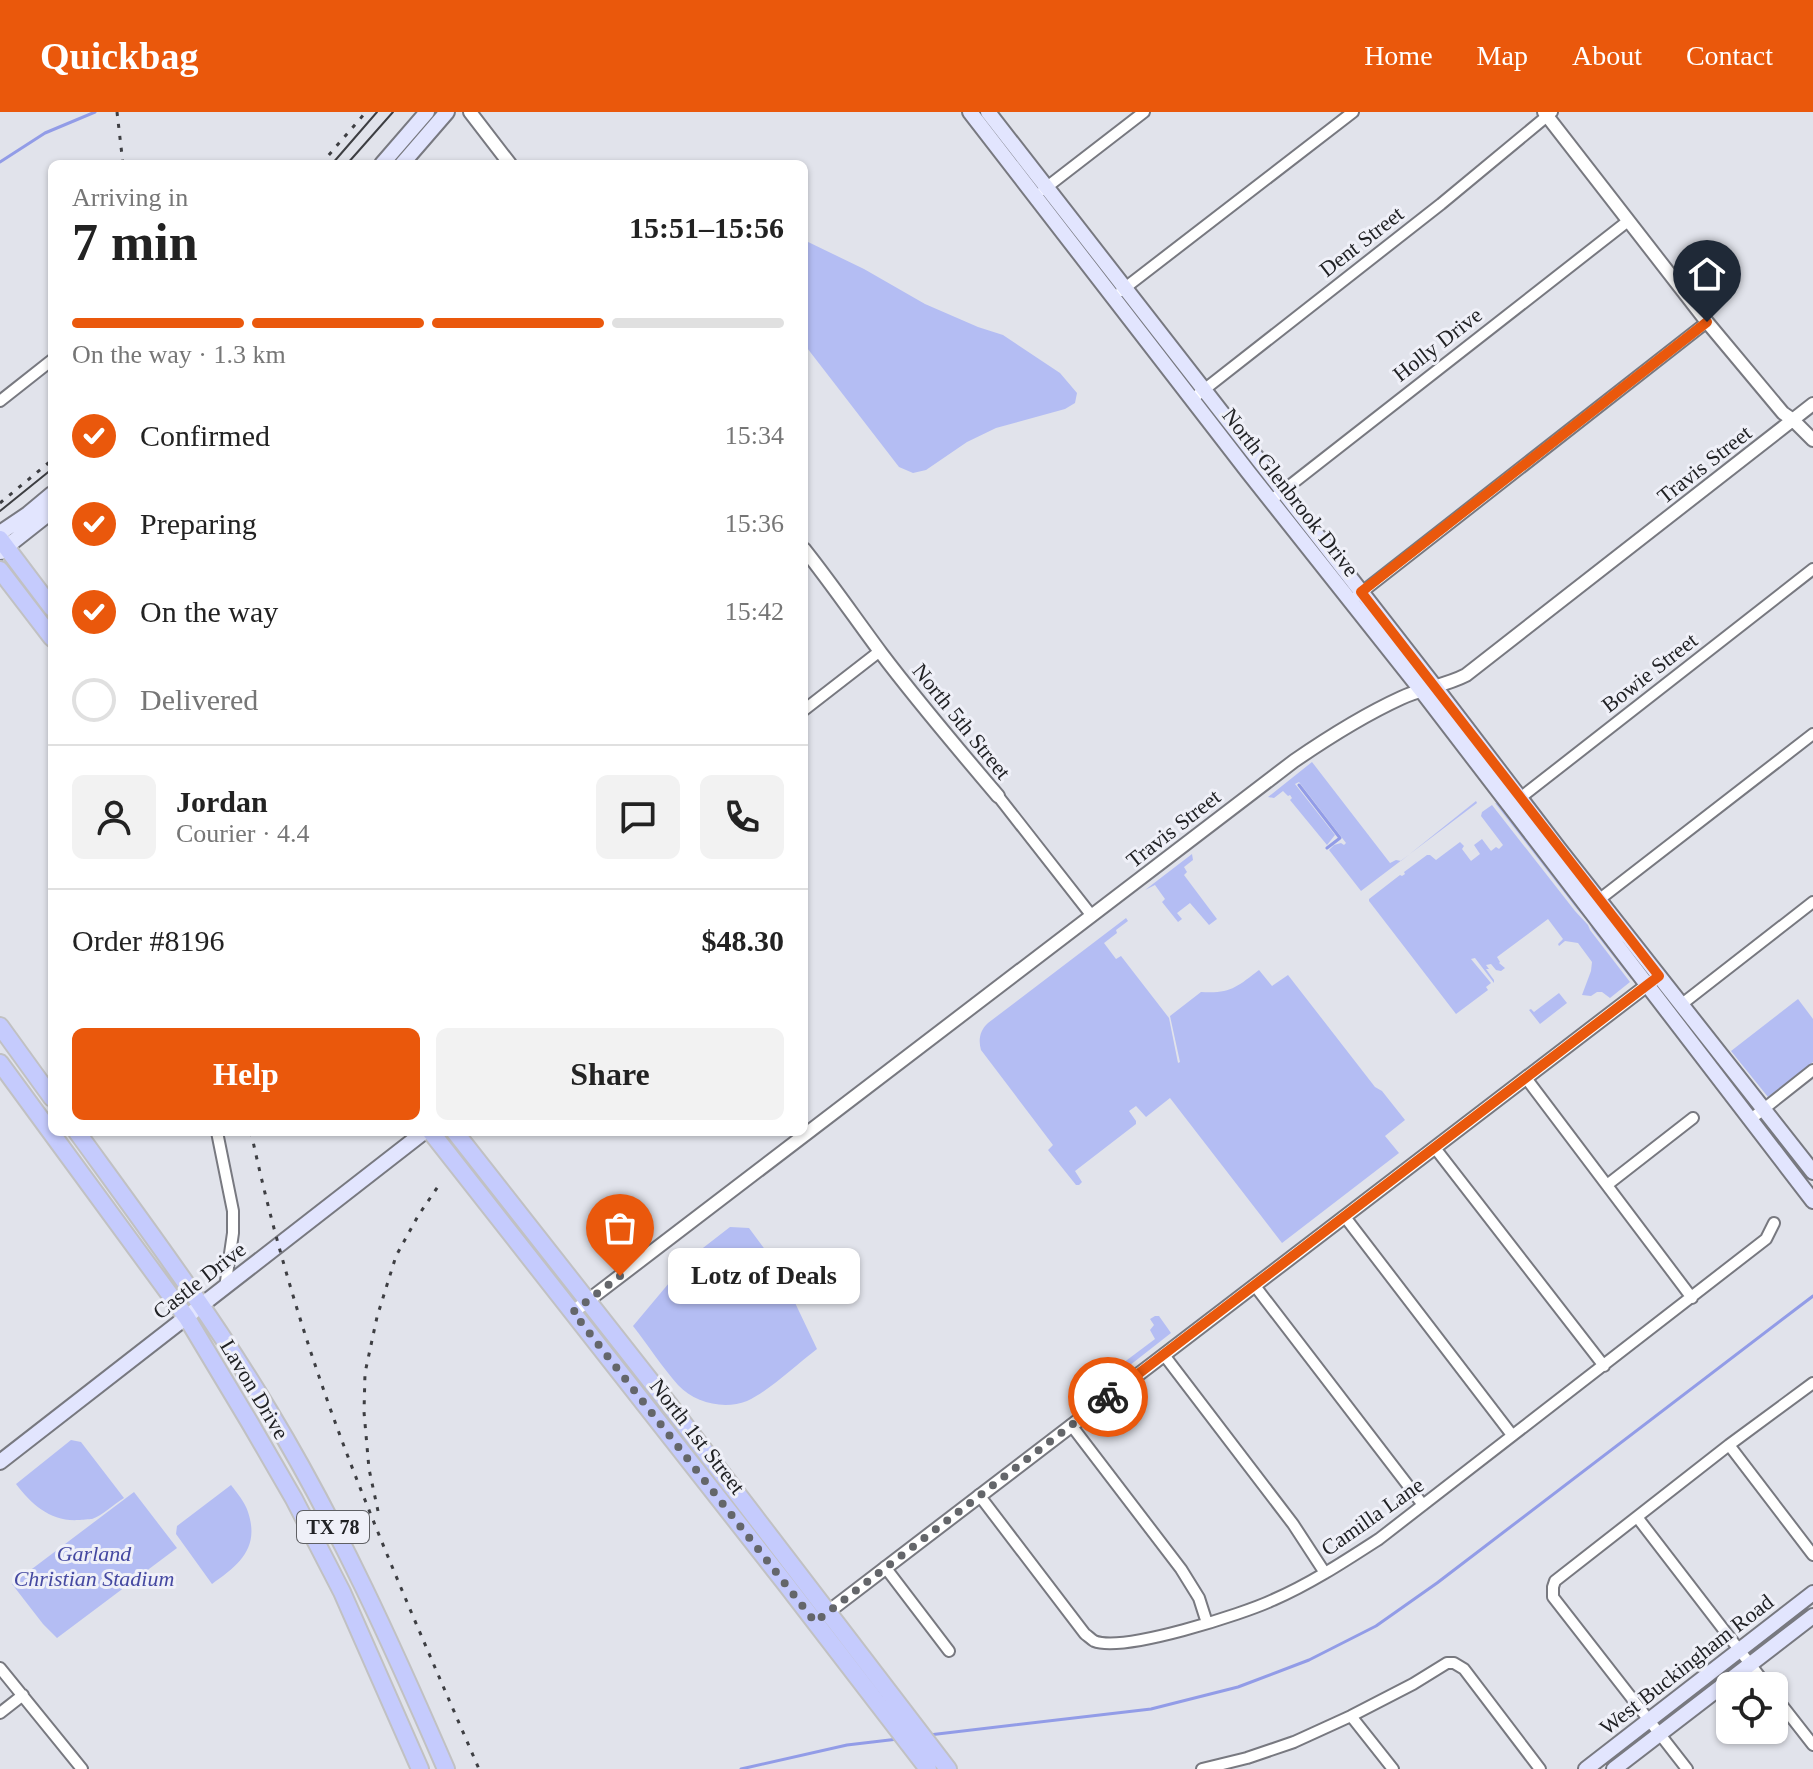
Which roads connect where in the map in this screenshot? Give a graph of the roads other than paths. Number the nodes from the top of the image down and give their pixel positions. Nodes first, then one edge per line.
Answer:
1 (427, 112) edge
2 (447, 112) edge
3 (470, 112) edge
4 (970, 112) edge
5 (988, 112) edge
6 (1144, 112) edge
7 (1353, 112) edge
8 (1548, 113) edge
9 (385, 160) edge
10 (405, 160) edge
11 (507, 160) edge
12 (1041, 192) junction
13 (1628, 221) junction
14 (1126, 288) junction
15 (1113, 297) junction
16 (1707, 322) junction
17 (48, 363) edge
18 (1204, 390) junction
19 (1191, 400) junction
20 (0, 401) edge
21 (1813, 404) edge
22 (1793, 420) junction
23 (1813, 440) edge
24 (1276, 496) junction
25 (48, 497) edge
26 (48, 514) edge
27 (2, 543) edge
28 (808, 554) edge
29 (1813, 569) edge
30 (0, 570) edge
31 (1356, 597) junction
32 (48, 603) edge
33 (48, 633) edge
34 (880, 651) junction
35 (1429, 689) junction
36 (808, 707) edge
37 (1813, 734) edge
38 (998, 796) joint
39 (1515, 801) junction
40 (1813, 902) edge
41 (1594, 904) junction
42 (1092, 916) junction
43 (1654, 980) junction
44 (1682, 1004) junction
45 (0, 1026) edge
46 (0, 1063) edge
47 (1813, 1070) edge
48 (1526, 1078) junction
49 (48, 1092) edge
50 (1757, 1114) junction
51 (1693, 1118) dead end
52 (48, 1128) edge
53 (808, 1133) edge
54 (54, 1136) edge
55 (80, 1136) edge
56 (218, 1136) edge
57 (419, 1136) edge
58 (434, 1136) edge
59 (458, 1136) edge
60 (804, 1136) edge
61 (1435, 1148) junction
62 (1813, 1172) edge
63 (1607, 1185) junction
64 (1813, 1201) edge
65 (1345, 1217) junction
66 (1774, 1223) dead end
67 (561, 1283) junction
68 (1255, 1286) junction
69 (225, 1288) junction
70 (1692, 1298) junction
71 (202, 1305) junction
72 (580, 1307) junction
73 (187, 1318) junction
74 (1164, 1355) junction
75 (1604, 1366) junction
76 (1813, 1383) edge
77 (662, 1396) junction
78 (647, 1407) junction
79 (1071, 1425) junction
80 (1512, 1435) junction
81 (1729, 1445) junction
82 (0, 1462) edge
83 (979, 1495) junction
84 (1423, 1505) junction
85 (1637, 1517) junction
86 (311, 1532) junction
87 (1813, 1555) edge
88 (885, 1567) junction
89 (1325, 1573) junction
90 (362, 1586) junction
91 (1813, 1593) edge
92 (1813, 1616) edge
93 (821, 1618) junction
94 (1207, 1623) junction
95 (1740, 1650) junction
96 (949, 1651) dead end
97 (1750, 1664) junction
98 (400, 1666) junction
99 (0, 1668) edge
100 (1756, 1672) edge
101 (381, 1678) junction
102 (857, 1678) junction
103 (23, 1695) junction
104 (0, 1713) edge
105 (1788, 1713) edge
106 (1351, 1716) junction
107 (1649, 1720) junction
108 (913, 1724) junction
109 (1659, 1734) junction
110 (1813, 1745) edge
111 (924, 1751) junction
112 (1249, 1764) edge
113 (82, 1769) edge
114 (420, 1769) edge
115 (446, 1769) edge
116 (928, 1769) edge
117 (948, 1769) edge
118 (1202, 1769) edge
119 (1393, 1769) edge
120 (1540, 1769) edge
121 (1586, 1769) edge
122 (1614, 1769) edge
123 (1687, 1769) edge

1 - 9 main road
2 - 10 main road
3 - 11 street
4 - 12 main road, North Glenbrook Drive
5 - 12 main road, North Glenbrook Drive
6 - 12 street
7 - 14 street
8 - 13 street
8 - 18 street, Dent Street
12 - 14 main road, North Glenbrook Drive
12 - 15 main road, North Glenbrook Drive
13 - 16 street
13 - 24 street, Holly Drive
14 - 15 street
14 - 18 main road, North Glenbrook Drive
15 - 19 main road, North Glenbrook Drive
16 - 22 street
16 - 31 street
17 - 20 street
18 - 19 street, Dent Street
18 - 24 main road, North Glenbrook Drive
19 - 24 main road, North Glenbrook Drive
21 - 22 street, Travis Street
22 - 23 street
22 - 35 street, Travis Street
24 - 31 main road, North Glenbrook Drive
25 - 27 main road
26 - 27 main road
27 - 32 main road
28 - 34 street, North 5th Street
29 - 39 street, Bowie Street
30 - 33 main road
31 - 35 main road, North Glenbrook Drive
34 - 36 street
34 - 38 street, North 5th Street
35 - 39 main road, North Glenbrook Drive
35 - 42 street, Travis Street
37 - 41 street
38 - 42 street, North 5th Street
39 - 41 main road, North Glenbrook Drive
40 - 44 street
41 - 43 main road, North Glenbrook Drive
42 - 53 street, Travis Street
43 - 44 main road, North Glenbrook Drive
43 - 48 street
43 - 50 main road, North Glenbrook Drive
44 - 50 main road, North Glenbrook Drive
45 - 49 main road
46 - 52 main road, Lavon Drive / TX 78
47 - 50 street
48 - 61 street
48 - 63 street
50 - 62 main road, North Glenbrook Drive
50 - 64 main road, North Glenbrook Drive
51 - 63 street
54 - 73 main road, Lavon Drive / TX 78
55 - 71 main road, Lavon Drive / TX 78
56 - 69 street
57 - 69 main road, Castle Drive
58 - 67 main road, North 1st Street
59 - 67 main road, North 1st Street
60 - 72 street, Travis Street
61 - 65 street
61 - 75 street
63 - 70 street
65 - 68 street
65 - 80 street
66 - 70 street, Camilla Lane
67 - 72 main road, North 1st Street
68 - 74 street
68 - 84 street
69 - 71 main road, Castle Drive
70 - 75 street, Camilla Lane
71 - 73 main road, Castle Drive
71 - 90 main road, Lavon Drive / TX 78
72 - 77 main road, North 1st Street
72 - 78 main road, North 1st Street
73 - 82 main road, Castle Drive
73 - 86 main road, Lavon Drive / TX 78
74 - 79 street
74 - 89 street
75 - 80 street, Camilla Lane
76 - 81 street
77 - 78 main road
77 - 93 main road, North 1st Street
78 - 93 main road, North 1st Street
79 - 83 street
79 - 94 street
80 - 84 street, Camilla Lane
81 - 85 street
81 - 87 street
83 - 88 street
83 - 94 street, Camilla Lane
84 - 89 street, Camilla Lane
85 - 95 street
85 - 107 street
86 - 90 main road
86 - 101 main road, Lavon Drive / TX 78
88 - 93 street
88 - 96 street
89 - 94 street, Camilla Lane
90 - 98 main road, Lavon Drive / TX 78
91 - 95 main road, West Buckingham Road
92 - 97 main road, West Buckingham Road
93 - 102 main road, North 1st Street
93 - 108 main road, North 1st Street
95 - 97 street
95 - 107 main road, West Buckingham Road
97 - 100 street
97 - 109 main road, West Buckingham Road
98 - 101 main road
98 - 115 main road, Lavon Drive / TX 78
99 - 103 street
101 - 114 main road, Lavon Drive / TX 78
102 - 108 main road
102 - 111 main road, North 1st Street
103 - 104 street
103 - 113 street
105 - 110 street
106 - 112 street
106 - 119 street
106 - 120 street
107 - 109 street
107 - 121 main road, West Buckingham Road
108 - 111 main road, North 1st Street
109 - 122 main road, West Buckingham Road
109 - 123 street
111 - 116 main road, North 1st Street
111 - 117 main road, North 1st Street
112 - 118 street

